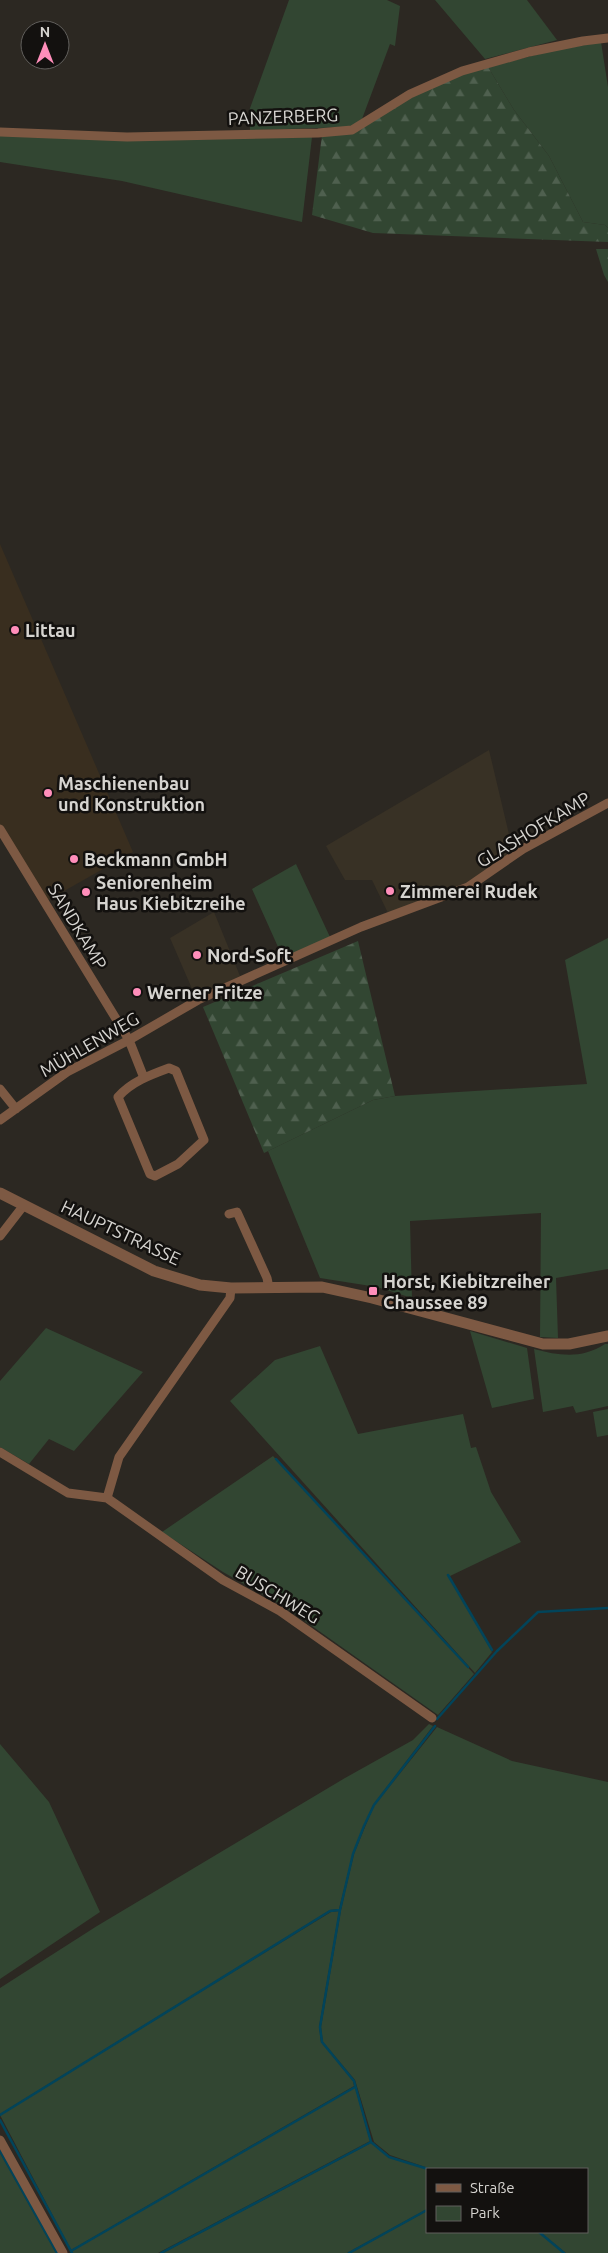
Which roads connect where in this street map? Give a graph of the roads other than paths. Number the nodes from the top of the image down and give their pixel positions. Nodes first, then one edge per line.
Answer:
1 (608, 38) edge
2 (0, 132) edge
3 (608, 803) edge
4 (0, 828) edge
5 (198, 1000) joint
6 (129, 1040) junction
7 (144, 1078) junction
8 (0, 1089) edge
9 (16, 1109) junction
10 (0, 1120) edge
11 (0, 1193) edge
12 (24, 1205) junction
13 (229, 1214) dead end
14 (0, 1236) edge
15 (231, 1288) junction
16 (269, 1288) junction
17 (608, 1336) edge
18 (0, 1452) edge
19 (107, 1498) junction
20 (432, 1718) dead end
21 (0, 2140) edge
22 (62, 2253) edge

1 - 2 street, PANZERBERG
3 - 5 street, GLASHOFKAMP
4 - 6 street, SANDKAMP
5 - 6 street, MÜHLENWEG
6 - 7 street, SANDKAMP
6 - 9 street, MÜHLENWEG
7 - 7 street
8 - 9 street
9 - 10 street, MÜHLENWEG
11 - 12 street, HAUPTSTRASSE
12 - 14 street
12 - 15 street, HAUPTSTRASSE
13 - 16 street
15 - 16 street, HAUPTSTRASSE
15 - 19 street
16 - 17 street, HAUPTSTRASSE
18 - 19 street, BUSCHWEG
19 - 20 street, BUSCHWEG
21 - 22 street

